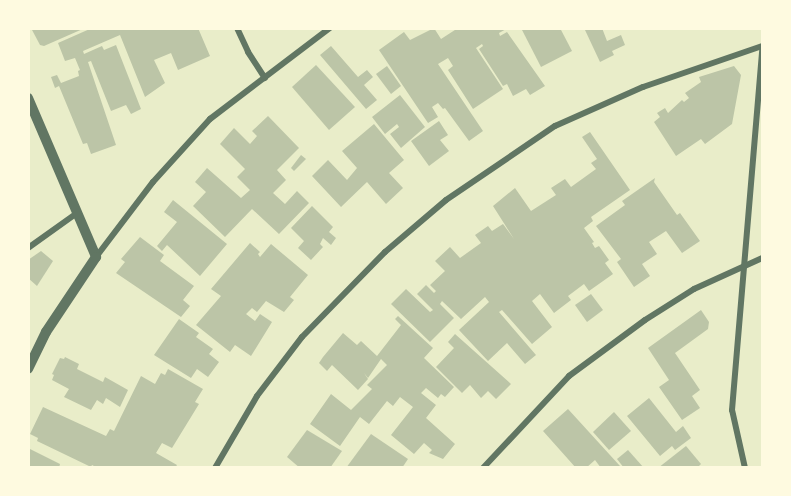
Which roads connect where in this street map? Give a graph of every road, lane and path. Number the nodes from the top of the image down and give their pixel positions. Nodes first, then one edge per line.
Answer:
1 (237, 28) edge
2 (330, 28) edge
3 (762, 48) edge
4 (265, 78) junction
5 (28, 98) edge
6 (77, 213) junction
7 (28, 248) edge
8 (96, 257) junction
9 (762, 258) edge
10 (743, 268) junction
11 (28, 369) edge
12 (215, 468) edge
13 (483, 468) edge
14 (745, 468) edge

1 - 4 street
2 - 4 street
3 - 10 street
3 - 12 street
4 - 8 street
5 - 6 street
6 - 7 street
6 - 8 street
8 - 11 street
9 - 10 street
10 - 13 street
10 - 14 street

